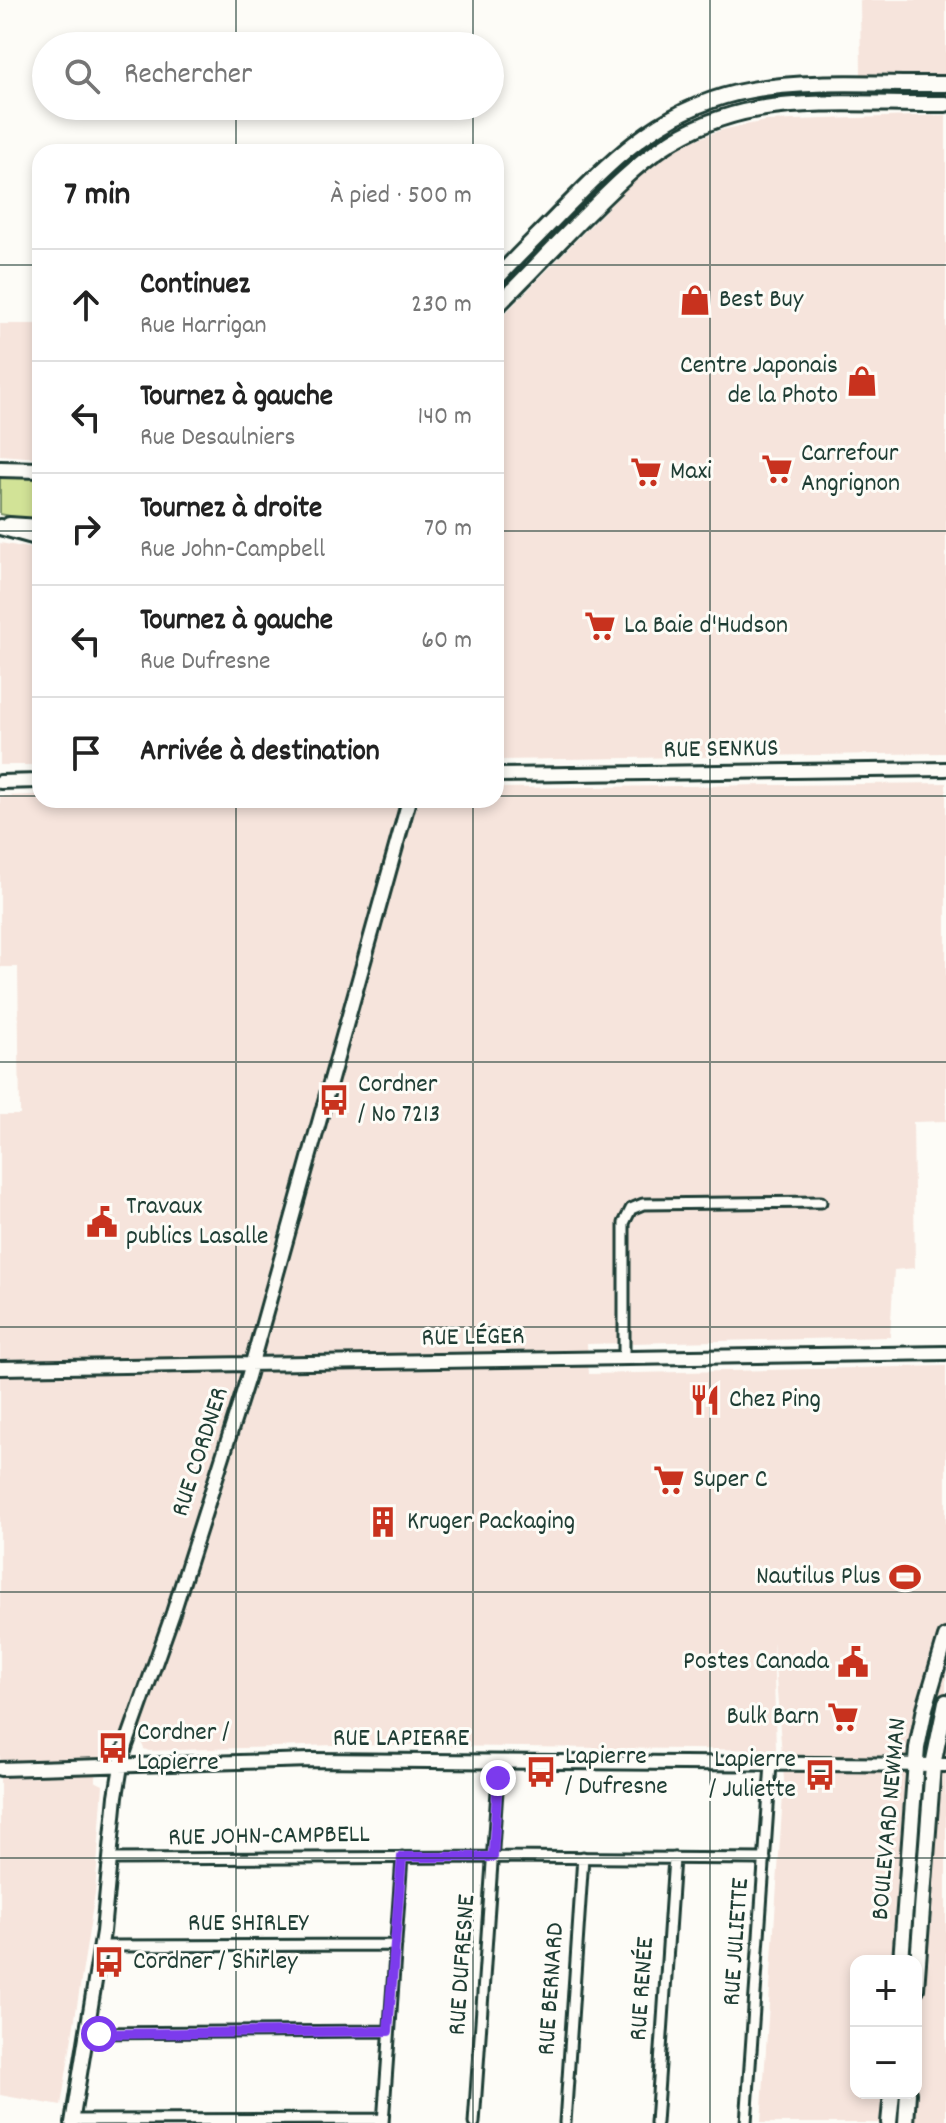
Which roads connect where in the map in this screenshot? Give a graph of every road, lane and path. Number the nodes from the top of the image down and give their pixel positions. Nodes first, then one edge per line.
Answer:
1 (946, 84) edge
2 (946, 104) edge
3 (504, 271) edge
4 (504, 299) edge
5 (0, 469) edge
6 (32, 470) edge
7 (0, 526) edge
8 (32, 527) edge
9 (32, 536) edge
10 (946, 769) edge
11 (504, 775) edge
12 (32, 781) edge
13 (0, 782) edge
14 (407, 808) edge
15 (821, 1202) dead end
16 (946, 1353) edge
17 (624, 1358) junction
18 (252, 1364) junction
19 (0, 1368) edge
20 (946, 1637) edge
21 (946, 1702) edge
22 (940, 1727) junction
23 (946, 1741) edge
24 (499, 1762) junction
25 (771, 1764) junction
26 (915, 1765) junction
27 (940, 1765) edge
28 (120, 1766) junction
29 (0, 1769) edge
30 (402, 1857) junction
31 (493, 1857) junction
32 (583, 1857) junction
33 (674, 1858) junction
34 (111, 1859) junction
35 (765, 1859) junction
36 (396, 1945) junction
37 (101, 1946) junction
38 (901, 1955) edge
39 (920, 1955) edge
40 (388, 2031) junction
41 (87, 2033) junction
42 (891, 2099) edge
43 (908, 2099) edge
44 (383, 2121) edge
45 (73, 2122) edge
46 (474, 2123) edge
47 (565, 2123) edge
48 (656, 2123) edge
49 (746, 2123) edge
50 (889, 2123) edge
51 (906, 2123) edge

1 - 3 main road
2 - 4 main road
5 - 6 main road
7 - 8 main road
7 - 9 main road
10 - 11 street, RUE SENKUS
12 - 13 street
14 - 18 street, RUE CORDNER
15 - 17 street
16 - 17 street, RUE LÉGER
17 - 18 street, RUE LÉGER
18 - 19 street, RUE LÉGER
18 - 28 street, RUE CORDNER
20 - 26 main road, BOULEVARD NEWMAN
21 - 22 main road, BOULEVARD NEWMAN
22 - 23 main road
22 - 27 main road, BOULEVARD NEWMAN
24 - 25 street, RUE LAPIERRE
24 - 28 street, RUE LAPIERRE
24 - 31 street, RUE DUFRESNE
25 - 26 street, RUE LAPIERRE
25 - 35 street, RUE JULIETTE
26 - 27 street, RUE LAPIERRE
26 - 38 main road, BOULEVARD NEWMAN
27 - 39 main road, BOULEVARD NEWMAN
28 - 29 street, RUE LAPIERRE
28 - 34 street, RUE CORDNER
30 - 31 street, RUE JOHN-CAMPBELL
30 - 34 street, RUE JOHN-CAMPBELL
30 - 36 street
31 - 32 street, RUE JOHN-CAMPBELL
31 - 46 street, RUE DUFRESNE
32 - 33 street, RUE JOHN-CAMPBELL
32 - 47 street, RUE BERNARD
33 - 35 street, RUE JOHN-CAMPBELL
33 - 48 street, RUE RENÉE
34 - 37 street, RUE CORDNER
35 - 49 street, RUE JULIETTE
36 - 37 street, RUE SHIRLEY
36 - 40 street
37 - 41 street, RUE CORDNER
40 - 41 street
40 - 44 street
41 - 45 street, RUE CORDNER
42 - 50 main road
43 - 51 main road
44 - 45 street

